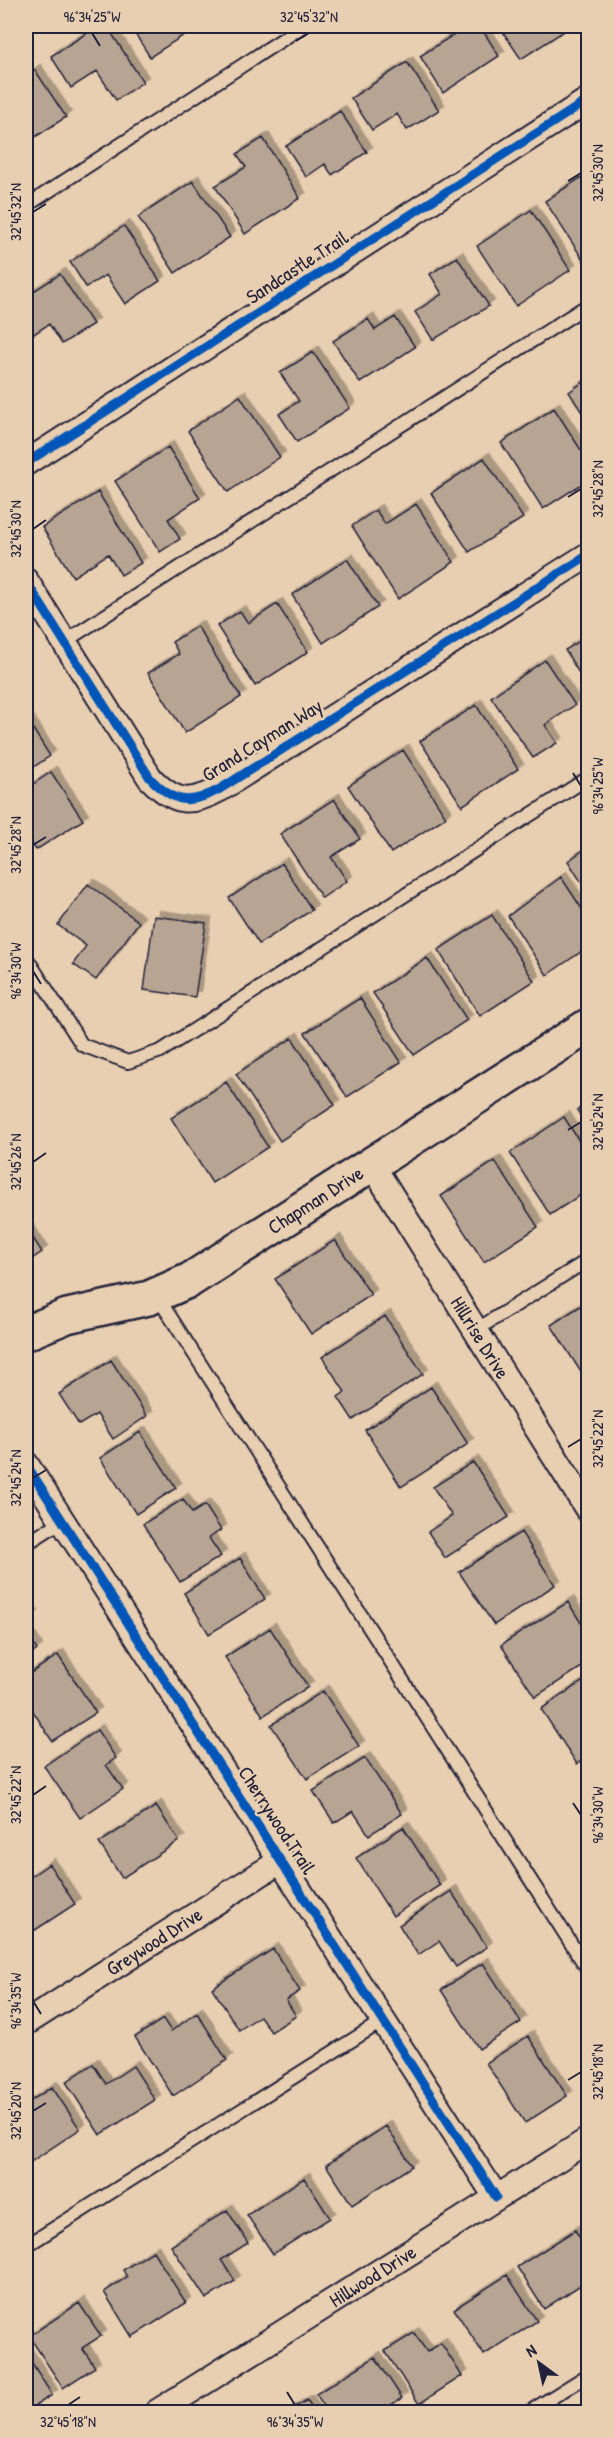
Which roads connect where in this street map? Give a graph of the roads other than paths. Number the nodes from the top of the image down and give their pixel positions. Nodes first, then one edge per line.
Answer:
1 (303, 26) edge
2 (588, 100) edge
3 (26, 206) edge
4 (588, 305) edge
5 (26, 463) edge
6 (588, 555) edge
7 (26, 581) edge
8 (64, 642) junction
9 (588, 778) edge
10 (26, 957) edge
11 (588, 1026) edge
12 (371, 1163) junction
13 (588, 1260) edge
14 (156, 1295) junction
15 (476, 1330) junction
16 (26, 1333) edge
17 (26, 1464) edge
18 (588, 1510) edge
19 (62, 1521) junction
20 (26, 1544) edge
21 (282, 1860) junction
22 (588, 1970) edge
23 (384, 2020) junction
24 (26, 2023) edge
25 (588, 2140) edge
26 (496, 2197) junction
27 (26, 2246) edge
28 (588, 2375) edge
29 (157, 2412) edge
30 (529, 2412) edge

1 - 3 lane
2 - 5 street, Sandcastle Trail
4 - 8 lane
6 - 8 street, Grand Cayman Way
7 - 8 street, Grand Cayman Way
9 - 10 lane
11 - 12 street, Chapman Drive
12 - 14 street, Chapman Drive
12 - 15 street, Hillrise Drive
13 - 15 lane
14 - 16 street, Chapman Drive
14 - 22 lane
15 - 18 street, Hillrise Drive
17 - 19 street, Cherrywood Trail
19 - 20 lane
19 - 21 street, Cherrywood Trail
21 - 23 street, Cherrywood Trail
21 - 24 street, Greywood Drive
23 - 26 street, Cherrywood Trail
23 - 27 lane
25 - 26 street, Hillwood Drive
26 - 29 street, Hillwood Drive
28 - 30 lane

